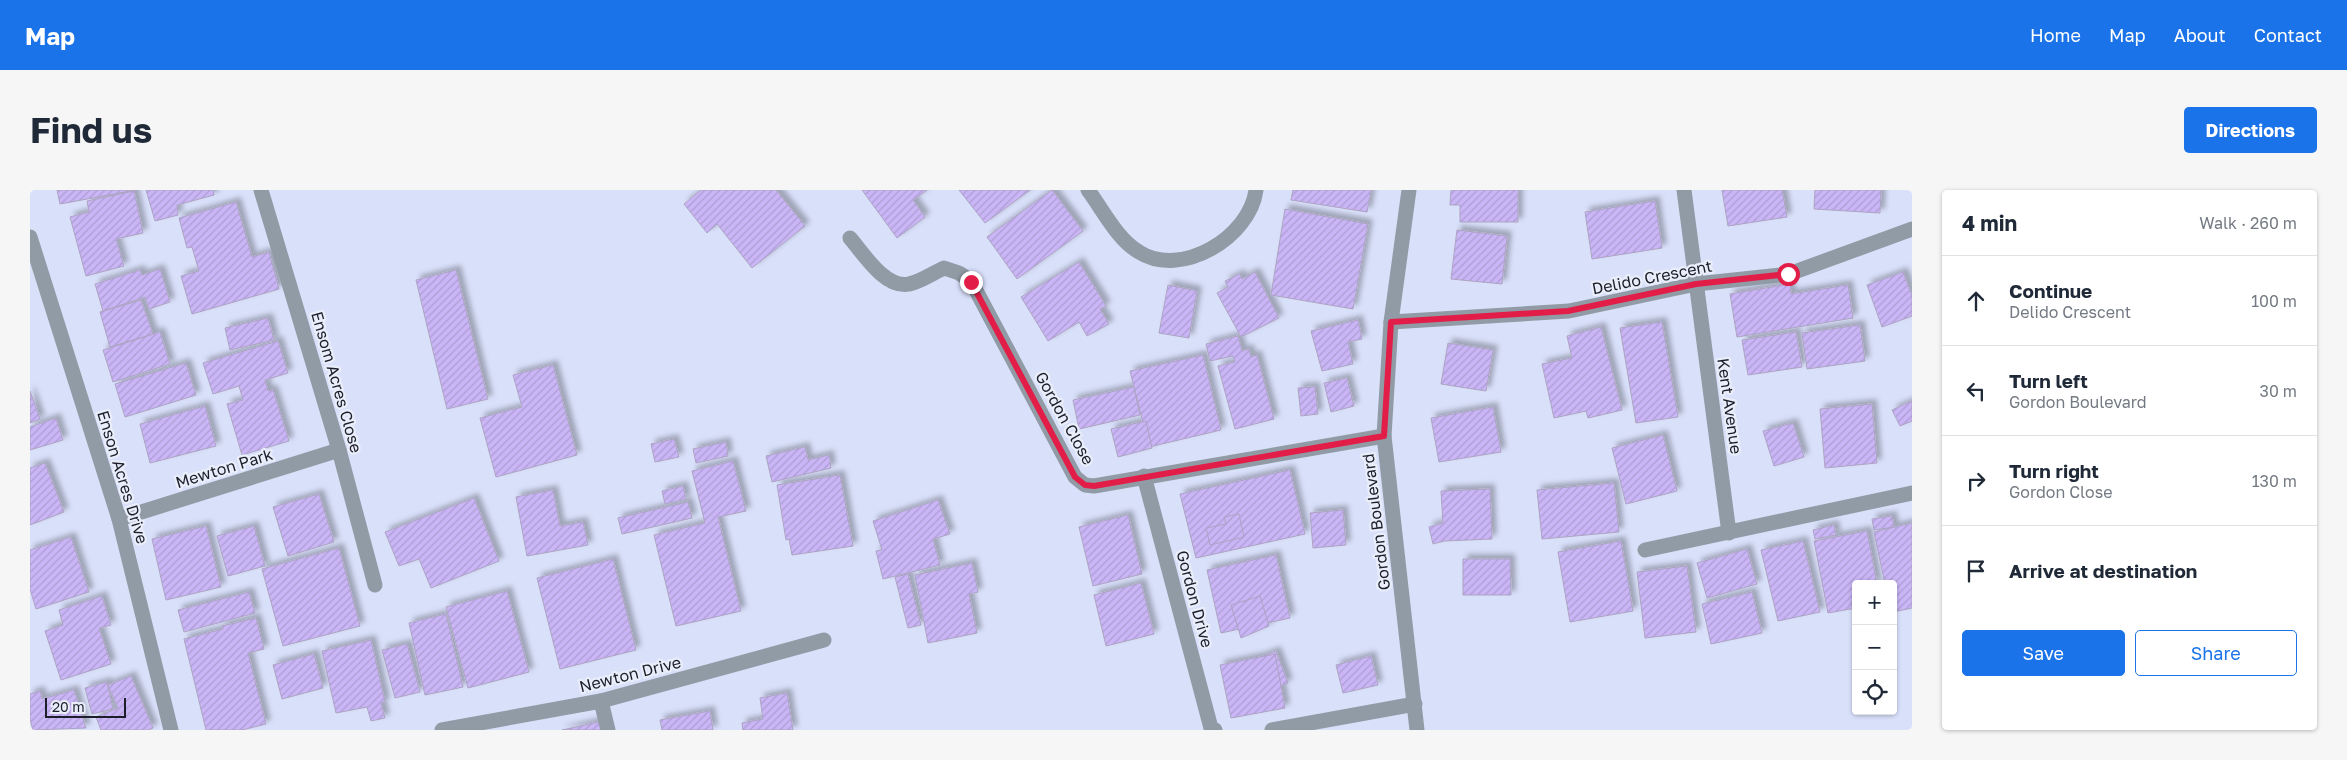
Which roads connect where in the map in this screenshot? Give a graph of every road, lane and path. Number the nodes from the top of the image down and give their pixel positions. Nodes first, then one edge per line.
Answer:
1 (261, 190) edge
2 (1088, 190) edge
3 (1256, 190) edge
4 (1409, 190) edge
5 (1684, 190) edge
6 (1912, 229) edge
7 (30, 236) edge
8 (850, 238) dead end
9 (1696, 284) junction
10 (1391, 322) junction
11 (1384, 436) junction
12 (339, 450) junction
13 (1144, 476) junction
14 (1912, 493) edge
15 (119, 518) junction
16 (1730, 533) junction
17 (1645, 550) dead end
18 (375, 585) dead end
19 (824, 640) dead end
20 (601, 702) junction
21 (1415, 704) junction
22 (172, 730) edge
23 (442, 730) edge
24 (608, 730) edge
25 (1215, 730) edge
26 (1272, 730) edge
27 (1417, 730) edge

1 - 12 street, Ensom Acres Close
2 - 3 street
4 - 10 street, Gordon Boulevard
5 - 9 street, Kent Avenue
6 - 9 street, Delido Crescent
7 - 15 street, Enson Acres Drive
8 - 13 street, Gordon Close
9 - 10 street, Delido Crescent
9 - 16 street, Kent Avenue
10 - 11 street, Gordon Boulevard
11 - 13 street, Gordon Close
11 - 21 street, Gordon Boulevard
12 - 15 street, Mewton Park
12 - 18 street, Ensom Acres Close
13 - 25 street, Gordon Drive
14 - 16 street
15 - 22 street, Enson Acres Drive
16 - 17 street
19 - 20 street, Newton Drive
20 - 23 street, Newton Drive
20 - 24 street
21 - 26 street
21 - 27 street, Gordon Boulevard

